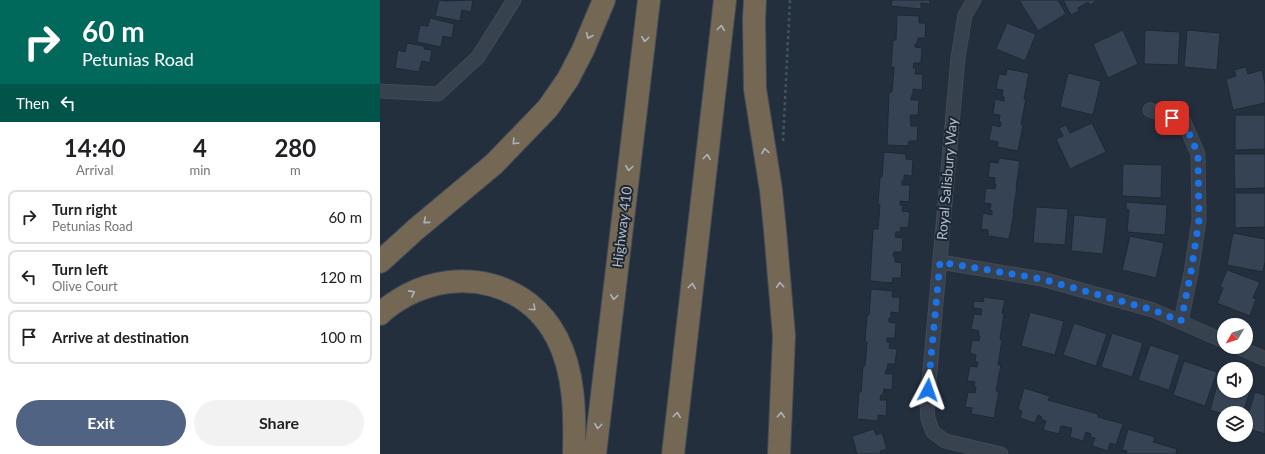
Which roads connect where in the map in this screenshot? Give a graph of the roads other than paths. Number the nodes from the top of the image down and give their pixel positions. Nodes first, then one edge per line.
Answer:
1 (514, 0) edge
2 (604, 0) edge
3 (649, 0) edge
4 (725, 0) edge
5 (755, 0) edge
6 (974, 0) edge
7 (380, 91) edge
8 (1150, 110) dead end
9 (380, 262) edge
10 (940, 262) junction
11 (380, 314) edge
12 (1181, 321) junction
13 (1217, 338) edge
14 (1253, 354) edge
15 (1265, 359) edge
16 (574, 454) edge
17 (595, 454) edge
18 (673, 454) edge
19 (779, 454) edge
20 (1001, 454) edge

1 - 7 street
2 -> 9 highway
3 -> 17 highway, Highway 410
18 -> 4 highway
19 -> 5 highway
6 - 10 street, Royal Salisbury Way
8 - 12 street
10 - 12 street
10 - 20 street, Royal Salisbury Way
11 -> 16 highway
12 - 13 street
14 - 15 street

